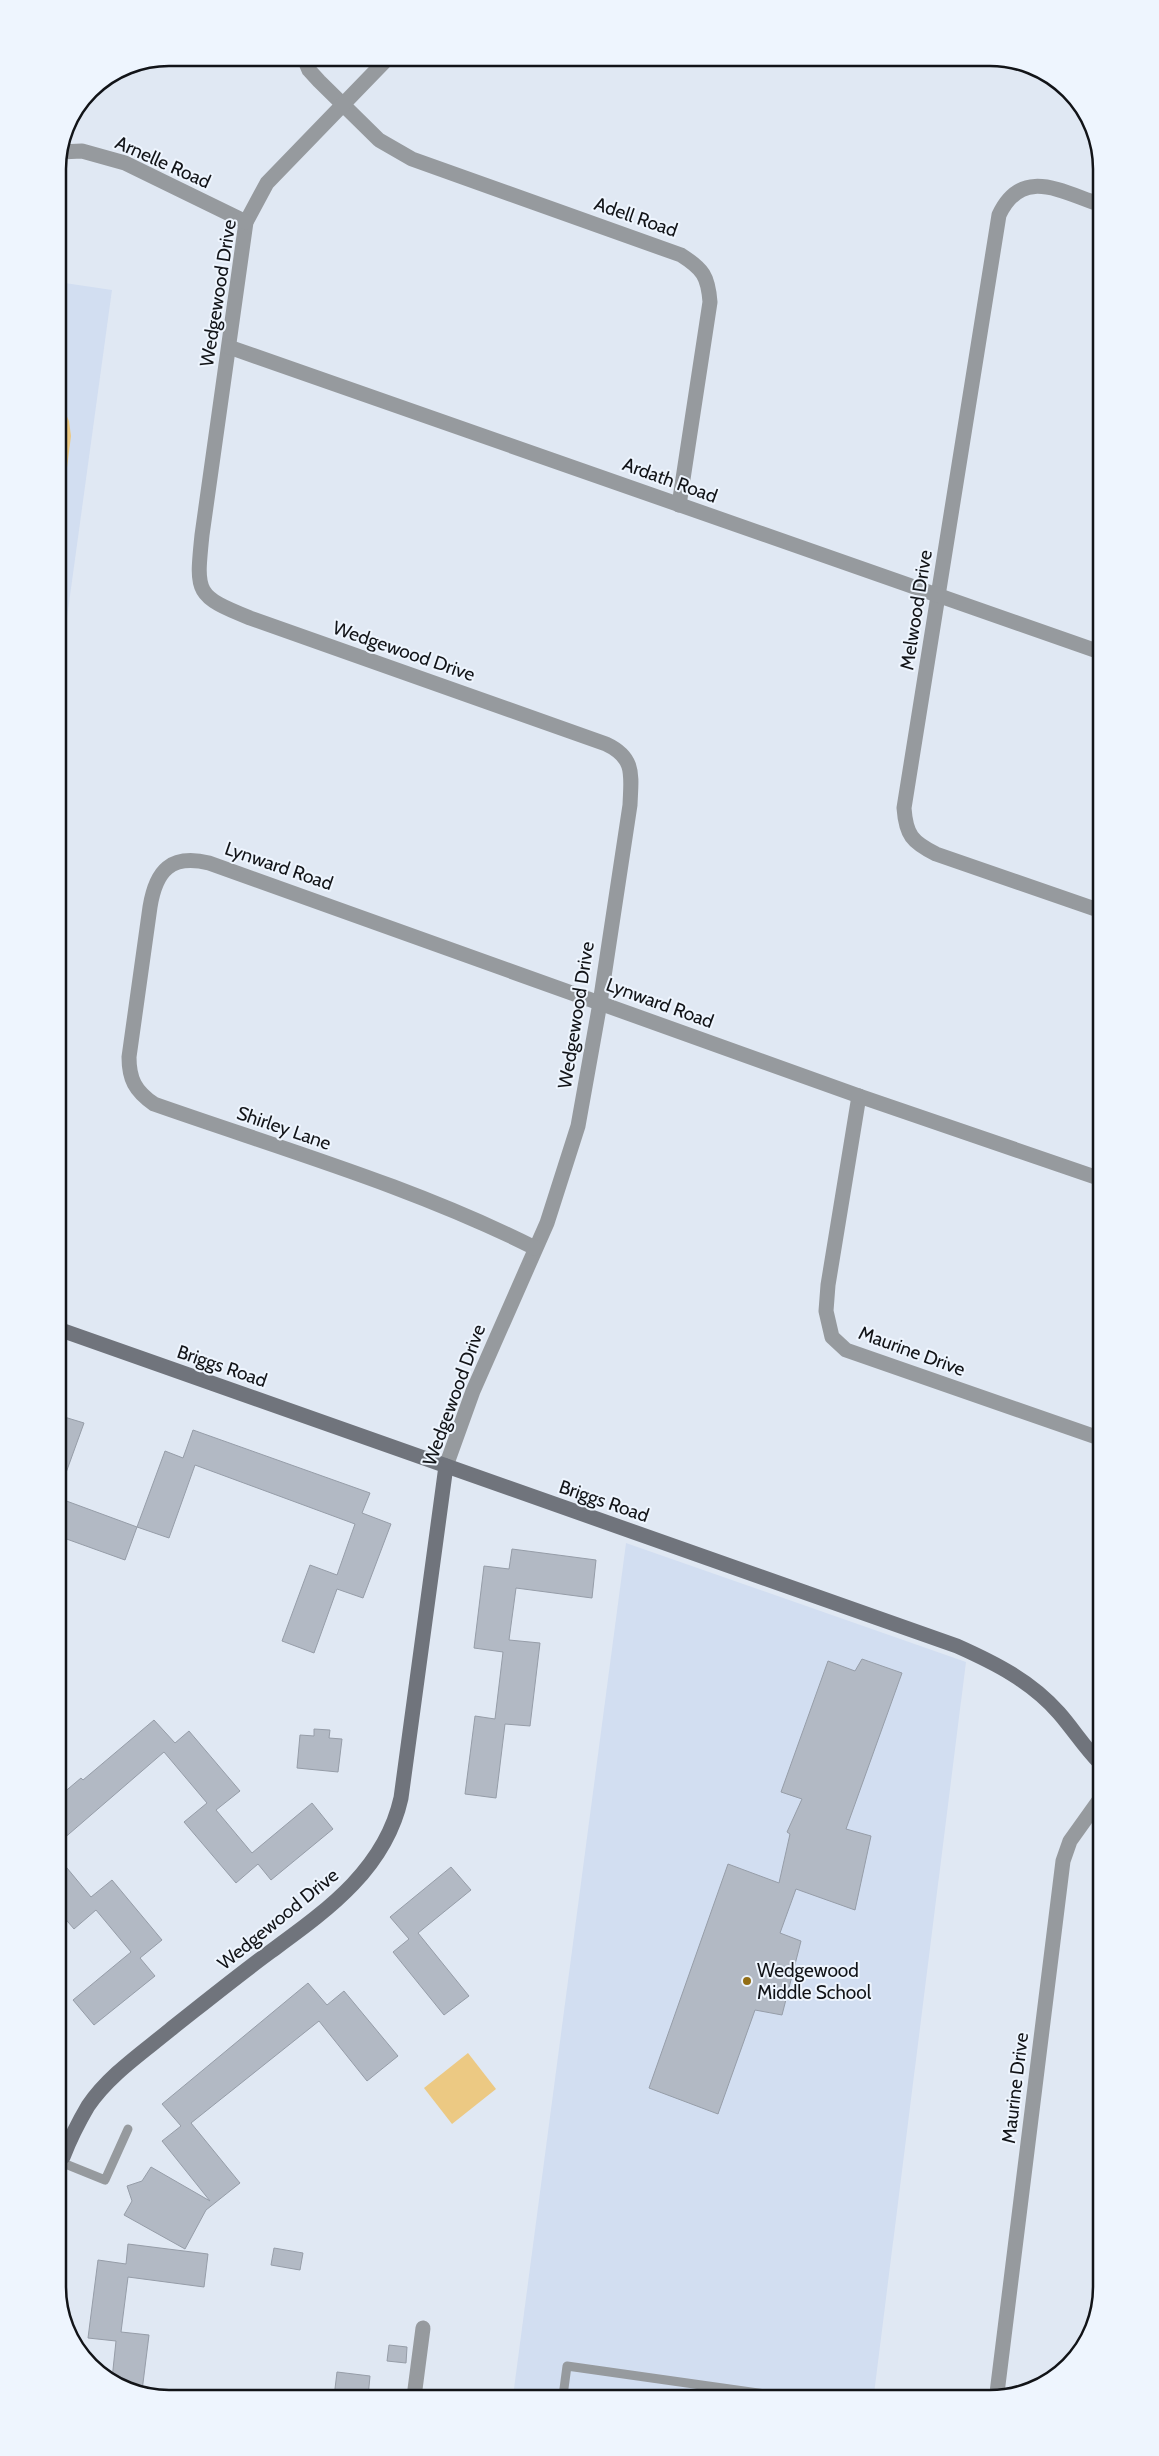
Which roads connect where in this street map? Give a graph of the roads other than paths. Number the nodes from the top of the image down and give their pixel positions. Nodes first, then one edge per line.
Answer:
1 (307, 66) edge
2 (380, 66) edge
3 (342, 104) junction
4 (68, 152) edge
5 (1093, 202) edge
6 (246, 222) junction
7 (229, 347) junction
8 (679, 505) junction
9 (939, 595) junction
10 (1093, 650) edge
11 (1093, 908) edge
12 (142, 969) joint
13 (600, 1003) junction
14 (859, 1096) junction
15 (1093, 1176) edge
16 (536, 1248) junction
17 (66, 1332) edge
18 (1093, 1436) edge
19 (446, 1466) junction
20 (1093, 1754) edge
21 (1093, 1809) edge
22 (128, 2129) dead end
23 (66, 2150) edge
24 (66, 2164) edge
25 (423, 2328) dead end
26 (997, 2389) edge
27 (415, 2390) edge
28 (563, 2390) edge
29 (737, 2390) edge

1 - 3 street, Adell Road
2 - 3 street, Wedgewood Drive
3 - 6 street, Wedgewood Drive
3 - 8 street, Adell Road
4 - 6 street, Arnelle Road
5 - 9 street, Melwood Drive
6 - 7 street, Wedgewood Drive
7 - 8 street, Ardath Road
7 - 13 street, Wedgewood Drive
8 - 9 street, Ardath Road
9 - 10 street, Ardath Road
9 - 11 street, Melwood Drive
12 - 13 street, Lynward Road
12 - 16 street, Shirley Lane
13 - 14 street, Lynward Road
13 - 16 street, Wedgewood Drive
14 - 15 street, Lynward Road
14 - 18 street, Maurine Drive
16 - 19 street, Wedgewood Drive
17 - 19 street, Briggs Road
19 - 20 street, Briggs Road
19 - 23 street, Wedgewood Drive
21 - 26 street, Maurine Drive
22 - 24 lane
25 - 27 street
28 - 29 lane

